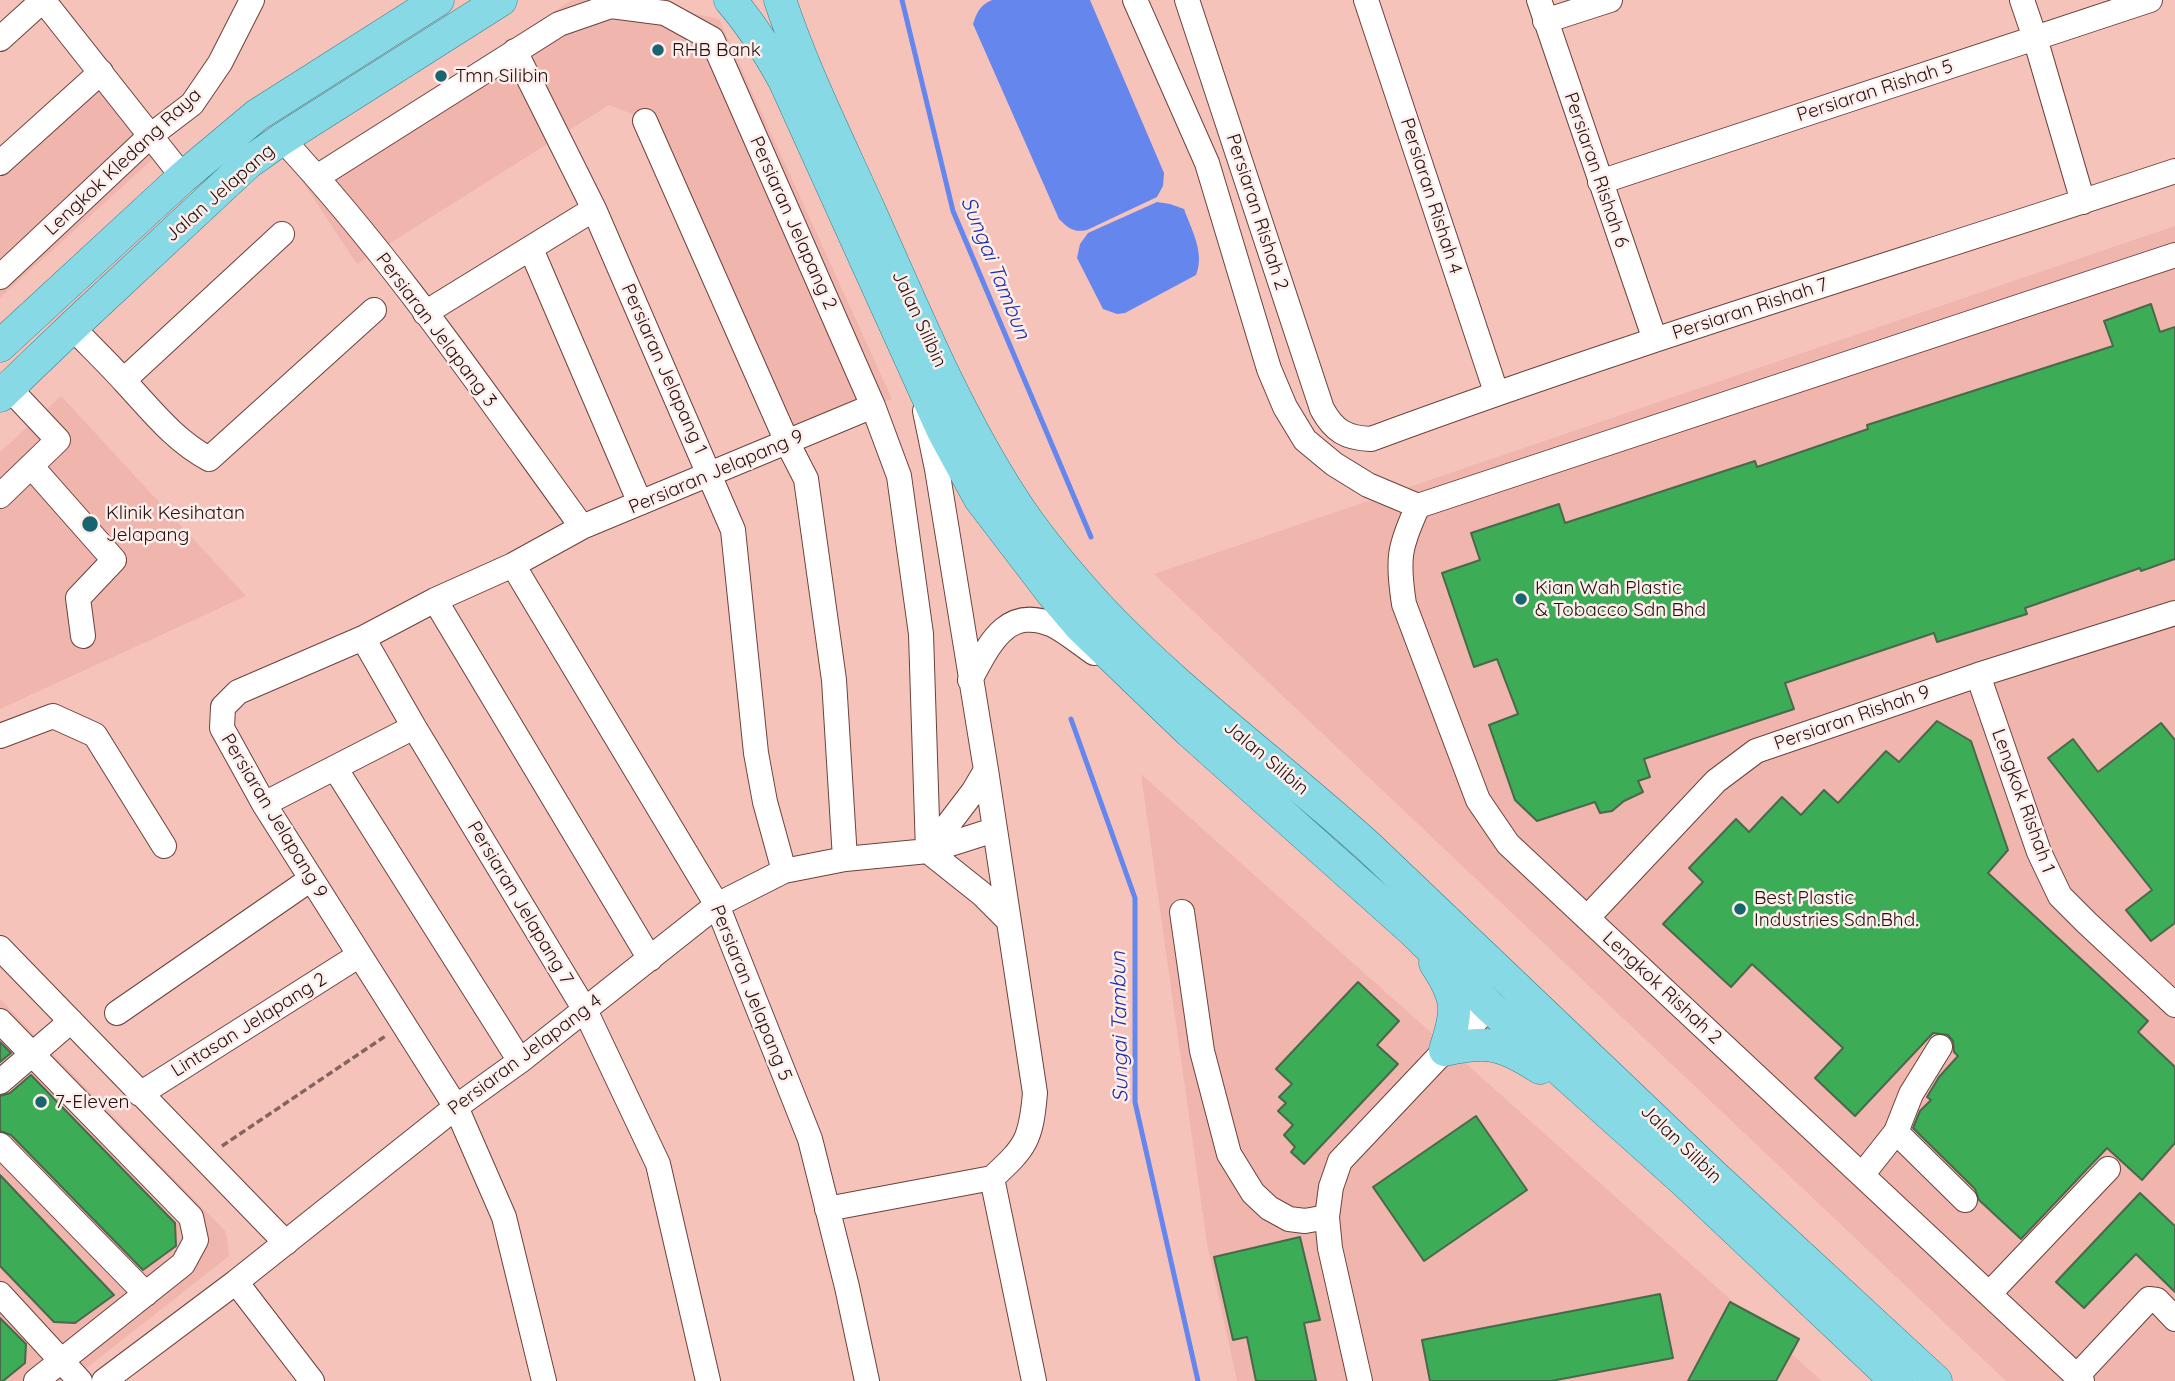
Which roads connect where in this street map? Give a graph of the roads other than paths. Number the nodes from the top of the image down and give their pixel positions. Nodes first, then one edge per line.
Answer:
1 (43, 0) edge
2 (252, 0) edge
3 (438, 0) edge
4 (501, 0) edge
5 (730, 0) edge
6 (780, 0) edge
7 (1135, 0) edge
8 (1187, 0) edge
9 (1366, 0) edge
10 (1609, 0) edge
11 (2022, 0) edge
12 (2150, 0) edge
13 (1542, 11) edge
14 (2035, 38) junction
15 (0, 39) edge
16 (515, 51) junction
17 (100, 72) junction
18 (645, 121) dead end
19 (150, 136) junction
20 (282, 139) junction
21 (0, 163) edge
22 (2175, 171) edge
23 (183, 177) junction
24 (317, 177) junction
25 (1600, 182) junction
26 (2083, 202) junction
27 (594, 209) junction
28 (282, 234) dead end
29 (531, 249) junction
30 (2175, 256) edge
31 (0, 277) edge
32 (374, 310) dead end
33 (425, 313) junction
34 (72, 327) junction
35 (1654, 340) junction
36 (0, 346) edge
37 (918, 379) junction
38 (124, 380) junction
39 (4, 392) edge
40 (1496, 393) junction
41 (873, 406) junction
42 (1330, 424) joint
43 (787, 442) junction
44 (31, 466) junction
45 (710, 474) junction
46 (0, 496) edge
47 (640, 503) junction
48 (1418, 506) junction
49 (582, 527) junction
50 (513, 565) junction
51 (435, 600) junction
52 (2175, 613) edge
53 (83, 636) dead end
54 (363, 638) junction
55 (1119, 665) junction
56 (1978, 675) junction
57 (970, 680) junction
58 (414, 727) junction
59 (0, 736) edge
60 (335, 768) junction
61 (986, 770) junction
62 (264, 804) junction
63 (994, 830) junction
64 (164, 846) dead end
65 (1370, 848) junction
66 (928, 851) junction
67 (845, 859) junction
68 (784, 871) junction
69 (311, 879) junction
70 (717, 905) junction
71 (1182, 912) dead end
72 (1587, 918) junction
73 (1008, 920) junction
74 (1414, 932) junction
75 (0, 948) edge
76 (358, 956) junction
77 (650, 959) junction
78 (2175, 1004) edge
79 (1490, 1006) junction
80 (585, 1010) junction
81 (117, 1013) dead end
82 (0, 1021) edge
83 (71, 1021) junction
84 (1940, 1046) dead end
85 (1445, 1050) junction
86 (32, 1053) junction
87 (520, 1061) junction
88 (0, 1082) edge
89 (140, 1094) junction
90 (456, 1107) junction
91 (1626, 1110) junction
92 (1896, 1132) junction
93 (0, 1145) edge
94 (2108, 1169) dead end
95 (1862, 1175) junction
96 (992, 1178) junction
97 (1965, 1200) dead end
98 (827, 1209) junction
99 (1327, 1217) junction
100 (286, 1243) junction
101 (236, 1282) junction
102 (0, 1294) edge
103 (146, 1294) junction
104 (1989, 1294) junction
105 (2175, 1319) edge
106 (63, 1361) junction
107 (111, 1379) edge
108 (2080, 1379) edge
109 (36, 1381) edge
110 (80, 1381) edge
111 (312, 1381) edge
112 (544, 1381) edge
113 (708, 1381) edge
114 (867, 1381) edge
115 (1034, 1381) edge
116 (1360, 1381) edge
117 (1896, 1381) edge
118 (1936, 1381) edge

1 - 15 street
1 - 17 street
2 - 19 street, Lengkok Kledang Raya
3 - 23 main road, Jalan Jelapang
4 - 20 main road, Jalan Jelapang
5 - 37 main road, Jalan Silibin
6 - 65 main road, Jalan Silibin
7 - 48 street
8 - 42 street, Persiaran Rishah 2
9 - 40 street, Persiaran Rishah 4
10 - 13 street
11 - 14 street
12 - 14 street, Persiaran Rishah 5
13 - 25 street, Persiaran Rishah 6
14 - 25 street, Persiaran Rishah 5
14 - 26 street
16 - 24 street, Persiaran Jelapang 2
16 - 27 street, Persiaran Jelapang 1
16 - 41 street, Persiaran Jelapang 2
17 - 19 street
17 - 21 street
18 - 43 street
19 - 23 street
19 - 31 street, Lengkok Kledang Raya
20 - 24 street, Persiaran Jelapang 3
20 - 34 main road, Jalan Jelapang
22 - 26 street, Persiaran Rishah 7
23 - 36 main road, Jalan Jelapang
24 - 33 street, Persiaran Jelapang 3
25 - 35 street, Persiaran Rishah 6
26 - 35 street, Persiaran Rishah 7
27 - 29 street
27 - 45 street, Persiaran Jelapang 1
28 - 38 street
29 - 33 street
29 - 47 street
30 - 48 street
32 - 38 street
33 - 49 street, Persiaran Jelapang 3
34 - 38 street
34 - 39 main road, Jalan Jelapang
35 - 40 street, Persiaran Rishah 7
37 - 55 main road, Jalan Silibin
37 - 57 street, Jalan Silibin
39 - 44 street
40 - 42 street, Persiaran Rishah 7
41 - 43 street, Persiaran Jelapang 9
41 - 66 street, Persiaran Jelapang 2
43 - 45 street, Persiaran Jelapang 9
43 - 67 street
44 - 46 street
44 - 53 street
45 - 47 street, Persiaran Jelapang 9
45 - 68 street, Persiaran Jelapang 1
47 - 49 street, Persiaran Jelapang 9
48 - 72 street, Lengkok Rishah 2
49 - 50 street, Persiaran Jelapang 9
50 - 51 street, Persiaran Jelapang 9
50 - 70 street, Persiaran Jelapang 5
51 - 54 street, Persiaran Jelapang 9
51 - 77 street
52 - 56 street, Persiaran Rishah 9
54 - 58 street, Persiaran Jelapang 7
54 - 62 street, Persiaran Jelapang 9
55 - 57 street
55 - 74 main road, Jalan Silibin
56 - 72 street, Persiaran Rishah 9
56 - 78 street, Lengkok Rishah 1
57 - 61 street, Jalan Silibin
58 - 60 street
58 - 80 street, Persiaran Jelapang 7
59 - 64 street
60 - 62 street
60 - 87 street
61 - 63 street, Jalan Silibin
61 - 66 street
62 - 69 street, Persiaran Jelapang 9
63 - 66 street, Persiaran Jelapang 4
63 - 73 street, Jalan Silibin
65 - 79 main road
65 - 91 main road, Jalan Silibin
66 - 67 street, Persiaran Jelapang 4
66 - 73 street
67 - 68 street, Persiaran Jelapang 4
68 - 70 street, Persiaran Jelapang 4
69 - 76 street, Persiaran Jelapang 9
69 - 81 street
70 - 77 street, Persiaran Jelapang 4
70 - 98 street, Persiaran Jelapang 5
71 - 99 street
72 - 95 street, Lengkok Rishah 2
73 - 96 street, Jalan Silibin
74 - 79 main road, Jalan Silibin
74 - 85 main road
75 - 83 street
76 - 89 street, Lintasan Jelapang 2
76 - 90 street, Persiaran Jelapang 9
77 - 80 street, Persiaran Jelapang 4
79 - 85 street
79 - 91 main road, Jalan Silibin
80 - 87 street, Persiaran Jelapang 4
80 - 113 street, Persiaran Jelapang 7
82 - 86 street
83 - 86 street
83 - 89 street
84 - 92 street
85 - 91 main road
85 - 99 street
86 - 88 street
86 - 103 street
87 - 90 street, Persiaran Jelapang 4
89 - 100 street
90 - 100 street, Persiaran Jelapang 4
90 - 112 street, Persiaran Jelapang 9
91 - 117 main road, Jalan Silibin
91 - 118 main road, Jalan Silibin
92 - 95 street
92 - 97 street
93 - 103 street
94 - 104 street
95 - 104 street, Lengkok Rishah 2
96 - 98 street
96 - 115 street
98 - 114 street, Persiaran Jelapang 5
99 - 116 street
100 - 101 street, Persiaran Jelapang 4
101 - 107 street, Persiaran Jelapang 4
101 - 111 street
102 - 106 street
103 - 106 street
104 - 108 street, Lengkok Rishah 2
105 - 108 street
106 - 109 street
106 - 110 street

